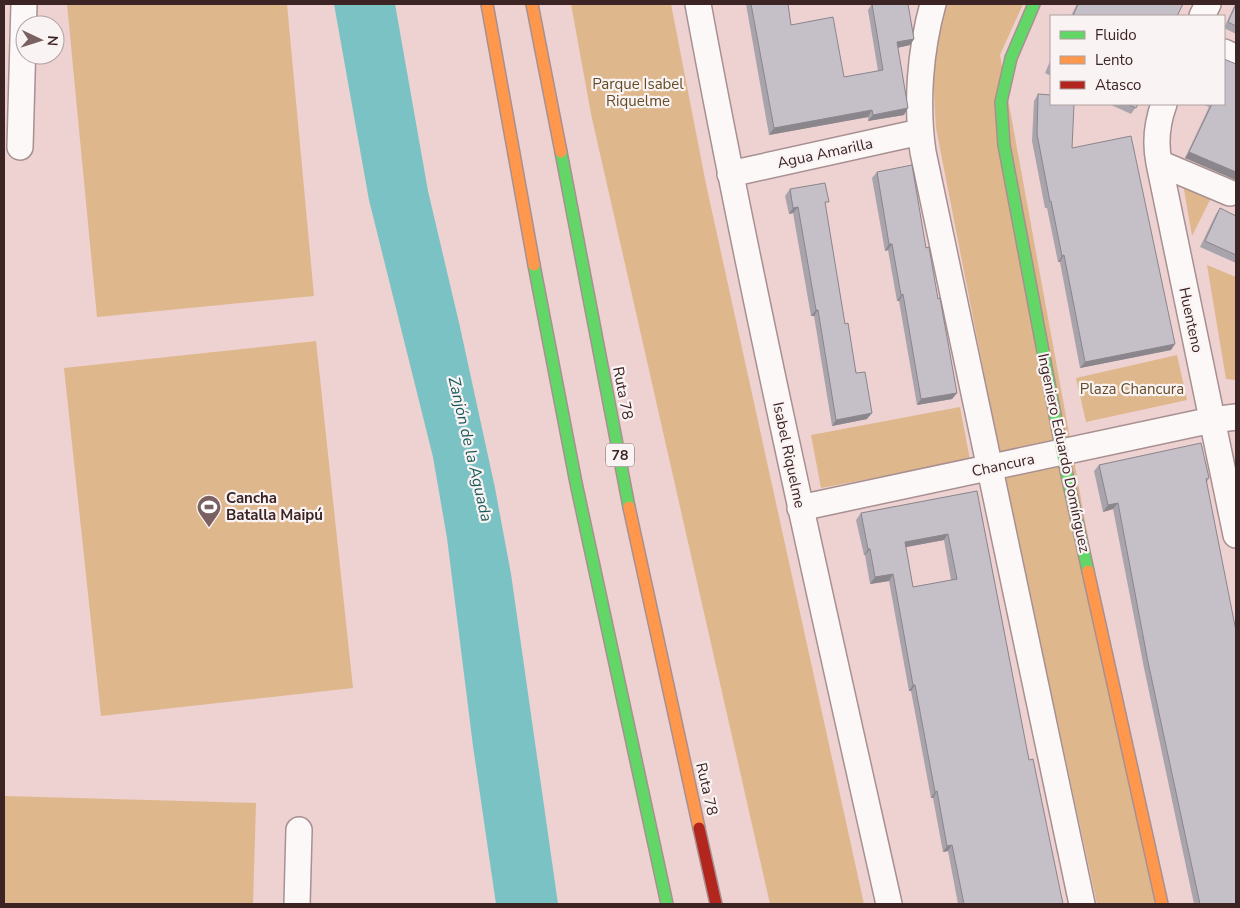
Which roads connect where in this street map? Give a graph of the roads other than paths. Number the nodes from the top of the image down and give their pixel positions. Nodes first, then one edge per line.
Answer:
1 (24, 4) edge
2 (487, 4) edge
3 (532, 4) edge
4 (698, 4) edge
5 (934, 4) edge
6 (1034, 4) edge
7 (1164, 105) edge
8 (920, 132) junction
9 (20, 147) dead end
10 (1159, 163) junction
11 (730, 174) junction
12 (1230, 193) dead end
13 (1236, 417) edge
14 (1212, 420) junction
15 (1062, 452) junction
16 (991, 468) junction
17 (800, 508) junction
18 (1236, 535) edge
19 (299, 830) dead end
20 (297, 904) edge
21 (667, 904) edge
22 (716, 904) edge
23 (890, 904) edge
24 (1082, 904) edge
25 (1162, 904) edge

1 - 9 street
2 - 21 main road
3 - 22 main road, Ruta 78 / 78
4 - 11 street, Isabel Riquelme
5 - 8 street
6 - 15 main road, Ingeniero Eduardo Domínguez
7 - 10 street, Huenteno
8 - 11 street, Agua Amarilla
8 - 16 street
10 - 12 street
10 - 14 street, Huenteno
11 - 17 street, Isabel Riquelme
13 - 14 street, Chancura
14 - 15 street, Chancura
14 - 18 street, Huenteno
15 - 16 street, Chancura
15 - 25 main road, Ingeniero Eduardo Domínguez
16 - 17 street, Chancura
16 - 24 street
17 - 23 street, Isabel Riquelme
19 - 20 street

